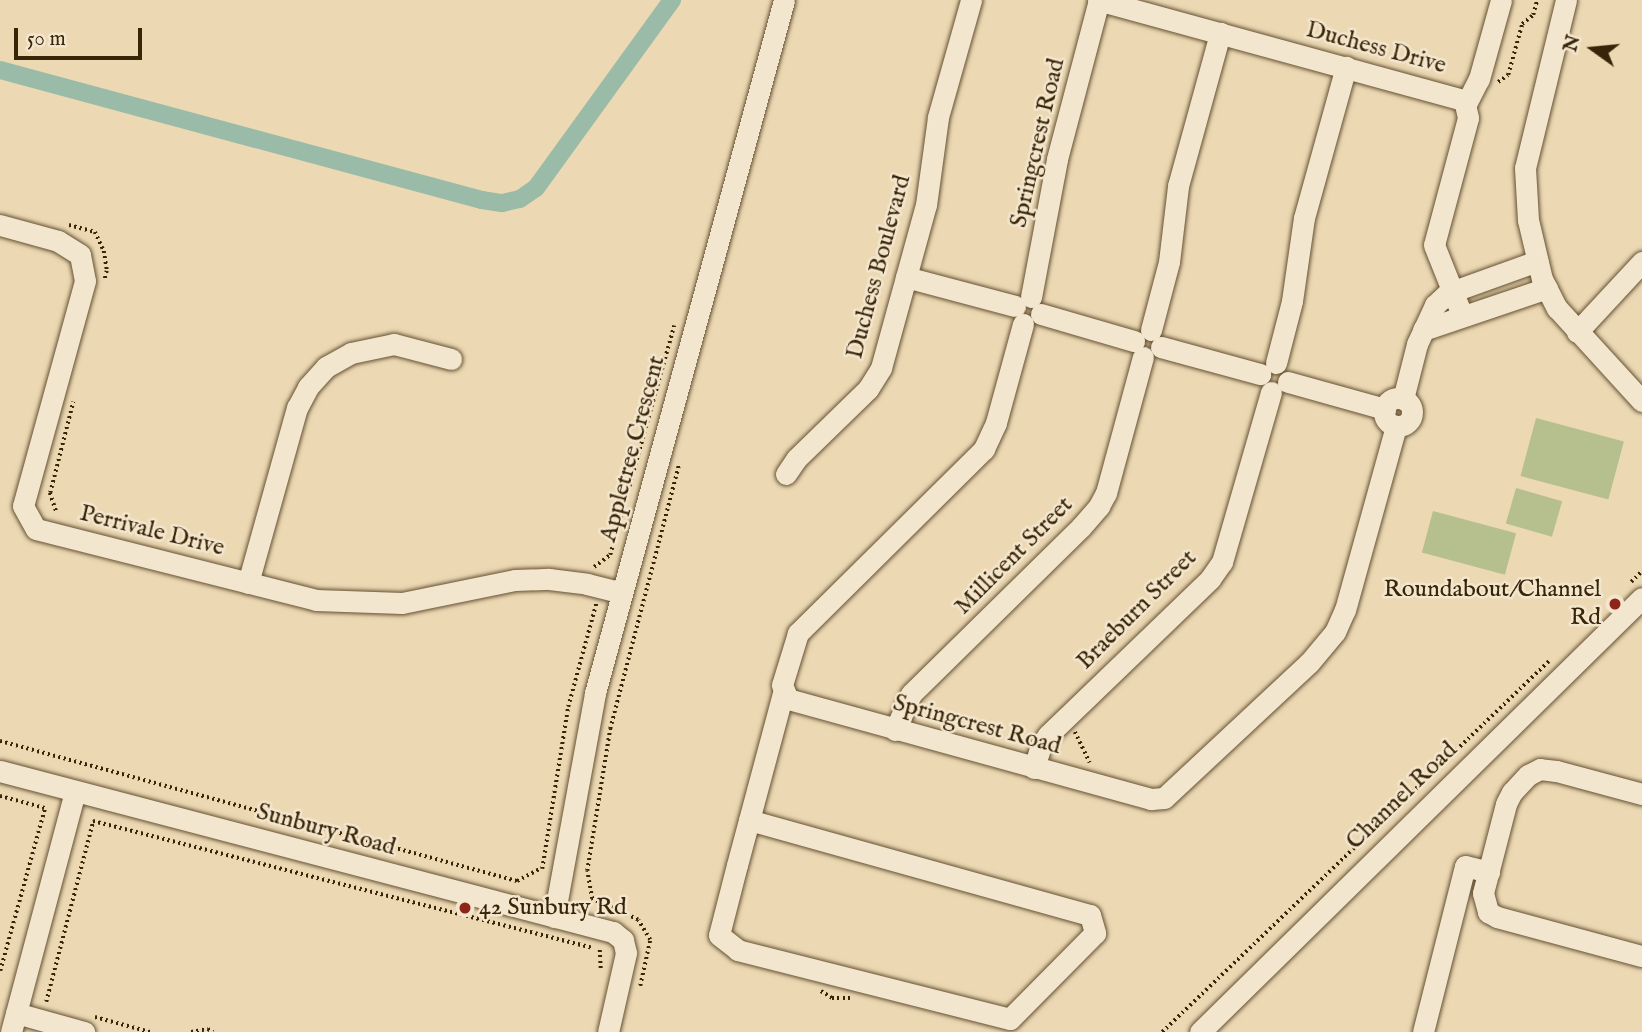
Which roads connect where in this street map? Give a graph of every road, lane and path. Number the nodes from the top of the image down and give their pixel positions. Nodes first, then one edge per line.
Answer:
1 (784, 0) edge
2 (971, 0) edge
3 (1098, 0) edge
4 (1501, 0) edge
5 (1537, 0) edge
6 (1566, 0) edge
7 (1220, 33) junction
8 (1346, 67) junction
9 (1496, 83) dead end
10 (1466, 104) junction
11 (0, 225) edge
12 (1537, 261) junction
13 (1642, 262) edge
14 (906, 277) junction
15 (1547, 288) junction
16 (1454, 292) junction
17 (1028, 310) junction
18 (1462, 315) junction
19 (676, 316) dead end
20 (1423, 330) junction
21 (1577, 332) junction
22 (1147, 344) junction
23 (451, 359) dead end
24 (1274, 378) junction
25 (1642, 401) edge
26 (1395, 412) junction
27 (679, 464) dead end
28 (786, 474) dead end
29 (50, 493) dead end
30 (69, 517) dead end
31 (589, 570) dead end
32 (1642, 571) edge
33 (248, 583) junction
34 (622, 593) junction
35 (1632, 594) edge
36 (1552, 657) dead end
37 (783, 693) junction
38 (1071, 724) dead end
39 (895, 730) junction
40 (0, 741) edge
41 (1034, 768) junction
42 (0, 771) edge
43 (1098, 785) junction
44 (75, 791) junction
45 (1642, 794) edge
46 (0, 796) edge
47 (45, 808) junction
48 (69, 814) junction
49 (749, 820) junction
50 (93, 821) junction
51 (541, 869) dead end
52 (1489, 872) junction
53 (554, 917) junction
54 (625, 955) junction
55 (1642, 956) edge
56 (0, 971) edge
57 (42, 1020) junction
58 (13, 1022) edge
59 (84, 1032) edge
60 (191, 1032) edge
61 (213, 1032) edge
62 (607, 1032) edge
63 (1162, 1032) edge
64 (1200, 1032) edge
65 (1423, 1032) edge

1 - 34 street, Appletree Crescent
2 - 14 street, Duchess Boulevard
3 - 7 street, Duchess Drive
3 - 17 street, Springcrest Road
4 - 10 street
5 - 9 path
6 - 12 street
7 - 8 street, Duchess Drive
7 - 22 street, Millicent Street
8 - 10 street, Duchess Drive
8 - 24 street, Braeburn Street
10 - 16 street, Duchess Drive
11 - 33 street, Perrivale Drive
12 - 15 street
12 - 16 street, Springcrest Road
13 - 21 street
14 - 17 street
14 - 28 street, Duchess Boulevard
15 - 18 street
15 - 21 street
16 - 18 street, Duchess Drive
16 - 20 street, Springcrest Road
17 - 22 street
17 - 37 street, Springcrest Road
18 - 20 street
19 - 31 path
20 - 26 street, Springcrest Road
21 - 25 street
22 - 24 street
22 - 39 street, Millicent Street
23 - 33 street
24 - 26 street
24 - 41 street, Braeburn Street
26 - 43 street, Springcrest Road
27 - 54 path
29 - 30 path
32 - 35 path
33 - 34 street, Perrivale Drive
34 - 53 street, Appletree Crescent
35 - 64 street, Channel Road
36 - 63 path
37 - 39 street, Springcrest Road
37 - 49 street
38 - 43 path
39 - 41 street, Springcrest Road
40 - 51 path
41 - 43 street, Springcrest Road
42 - 44 street, Sunbury Road
44 - 48 street
44 - 53 street, Sunbury Road
45 - 52 street
46 - 47 path
47 - 48 path
47 - 56 path
48 - 50 path
48 - 58 street
49 - 49 street
50 - 54 path
50 - 57 path
52 - 55 street
52 - 65 street
53 - 54 street, Sunbury Road
54 - 62 street
57 - 58 street
57 - 59 street
60 - 61 path

